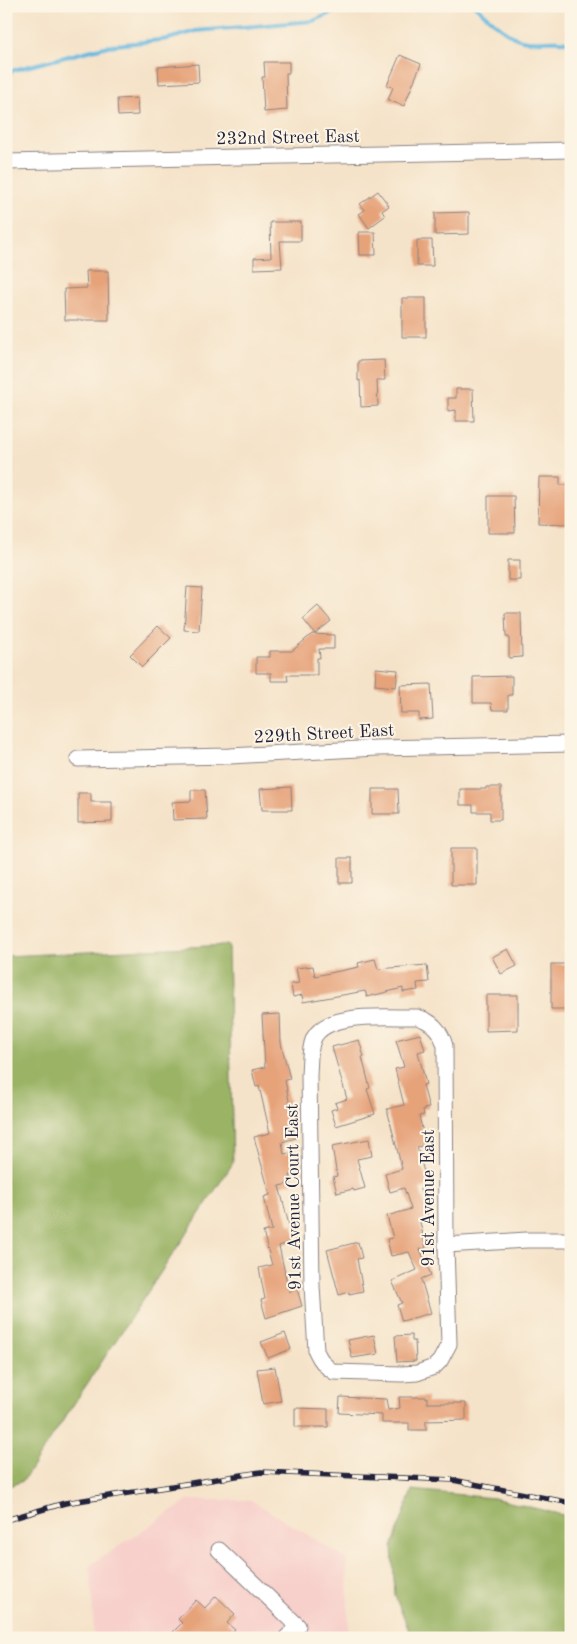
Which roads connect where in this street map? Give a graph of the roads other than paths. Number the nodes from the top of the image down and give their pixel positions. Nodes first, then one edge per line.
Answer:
1 (571, 150) edge
2 (6, 162) edge
3 (571, 744) edge
4 (78, 759) dead end
5 (321, 1028) joint
6 (571, 1240) edge
7 (446, 1245) junction
8 (434, 1367) joint
9 (219, 1550) dead end
10 (286, 1638) edge

1 - 2 street, 232nd Street East
3 - 4 street, 229th Street East
5 - 7 street, 91st Avenue East
5 - 8 street, 91st Avenue Court East
6 - 7 street
7 - 8 street, 91st Avenue East
9 - 10 street

